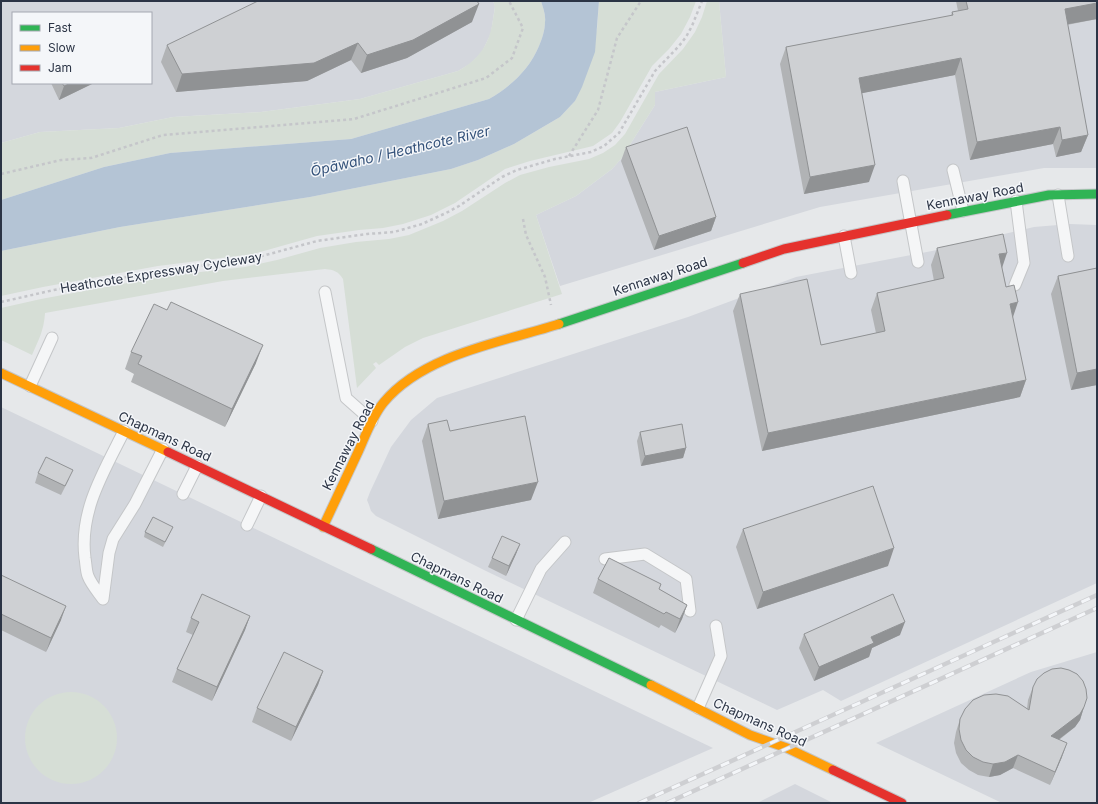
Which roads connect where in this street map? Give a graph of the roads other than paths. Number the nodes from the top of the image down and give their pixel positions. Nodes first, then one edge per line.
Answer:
1 (953, 170) dead end
2 (903, 181) dead end
3 (1097, 194) edge
4 (1058, 195) junction
5 (1016, 201) junction
6 (963, 211) junction
7 (911, 222) junction
8 (844, 236) junction
9 (1068, 256) dead end
10 (918, 262) dead end
11 (851, 273) dead end
12 (1015, 285) edge
13 (325, 292) dead end
14 (52, 338) dead end
15 (1, 372) edge
16 (30, 386) junction
17 (372, 421) junction
18 (124, 431) junction
19 (163, 450) junction
20 (197, 466) junction
21 (183, 494) dead end
22 (261, 496) junction
23 (247, 524) dead end
24 (322, 526) junction
25 (565, 542) dead end
26 (605, 559) dead end
27 (690, 612) dead end
28 (516, 620) junction
29 (716, 626) dead end
30 (698, 708) junction
31 (902, 803) edge

1 - 6 lane
2 - 7 lane
3 - 4 street, Kennaway Road
4 - 5 street, Kennaway Road
4 - 9 lane
5 - 6 street, Kennaway Road
5 - 12 lane
6 - 7 street, Kennaway Road
7 - 8 street, Kennaway Road
7 - 10 lane
8 - 11 lane
8 - 17 street, Kennaway Road
13 - 17 lane
14 - 16 lane
15 - 16 street, Chapmans Road
16 - 18 street, Chapmans Road
17 - 24 street, Kennaway Road
18 - 19 street, Chapmans Road
18 - 19 lane
19 - 20 street, Chapmans Road
20 - 21 lane
20 - 22 street, Chapmans Road
22 - 23 lane
22 - 24 street, Chapmans Road
24 - 28 street, Chapmans Road
25 - 28 lane
26 - 27 lane
28 - 30 street, Chapmans Road
29 - 30 lane
30 - 31 street, Chapmans Road

